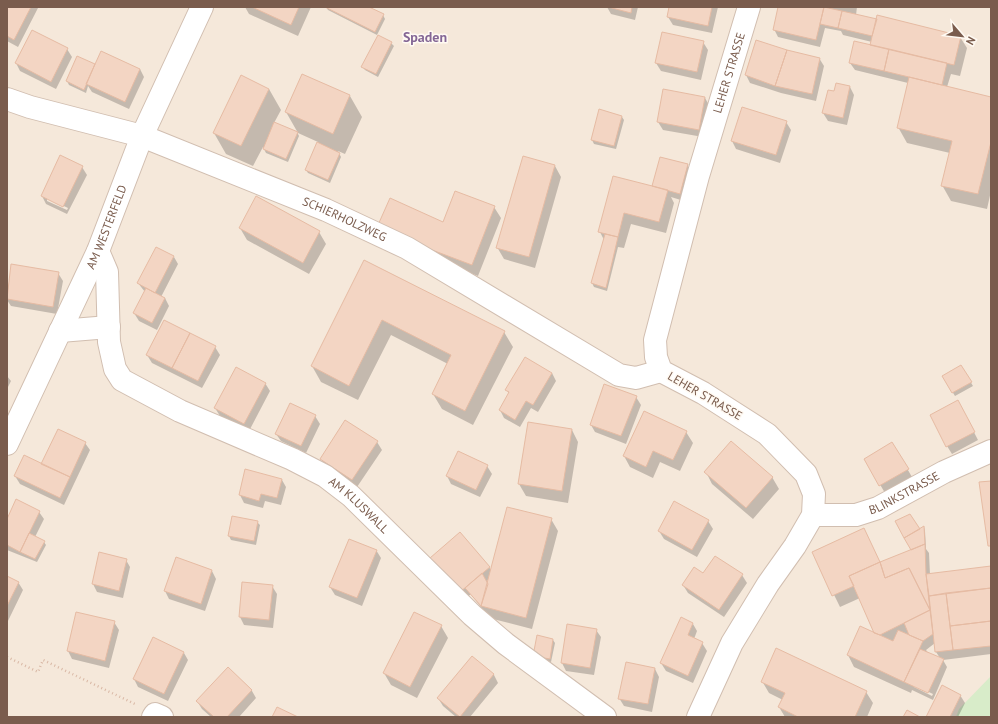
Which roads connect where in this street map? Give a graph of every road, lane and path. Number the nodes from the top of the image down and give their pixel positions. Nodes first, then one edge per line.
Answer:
1 (202, 7) edge
2 (749, 7) edge
3 (7, 99) edge
4 (142, 136) junction
5 (98, 251) junction
6 (109, 327) junction
7 (60, 331) junction
8 (661, 371) junction
9 (7, 444) edge
10 (991, 451) edge
11 (813, 515) junction
12 (7, 657) edge
13 (157, 716) edge
14 (605, 717) edge
15 (698, 717) edge

1 - 4 street, AM WESTERFELD
2 - 8 street, LEHER STRASSE
3 - 4 street, SCHIERHOLZWEG
4 - 5 street, AM WESTERFELD
4 - 8 street, SCHIERHOLZWEG
5 - 6 street, AM KLUSWALL
5 - 7 street, AM WESTERFELD
6 - 7 street
6 - 14 street, AM KLUSWALL
7 - 9 street, AM WESTERFELD
8 - 11 street, LEHER STRASSE
10 - 11 street, BLINKSTRASSE
11 - 15 street, LEHER STRASSE
12 - 13 path

